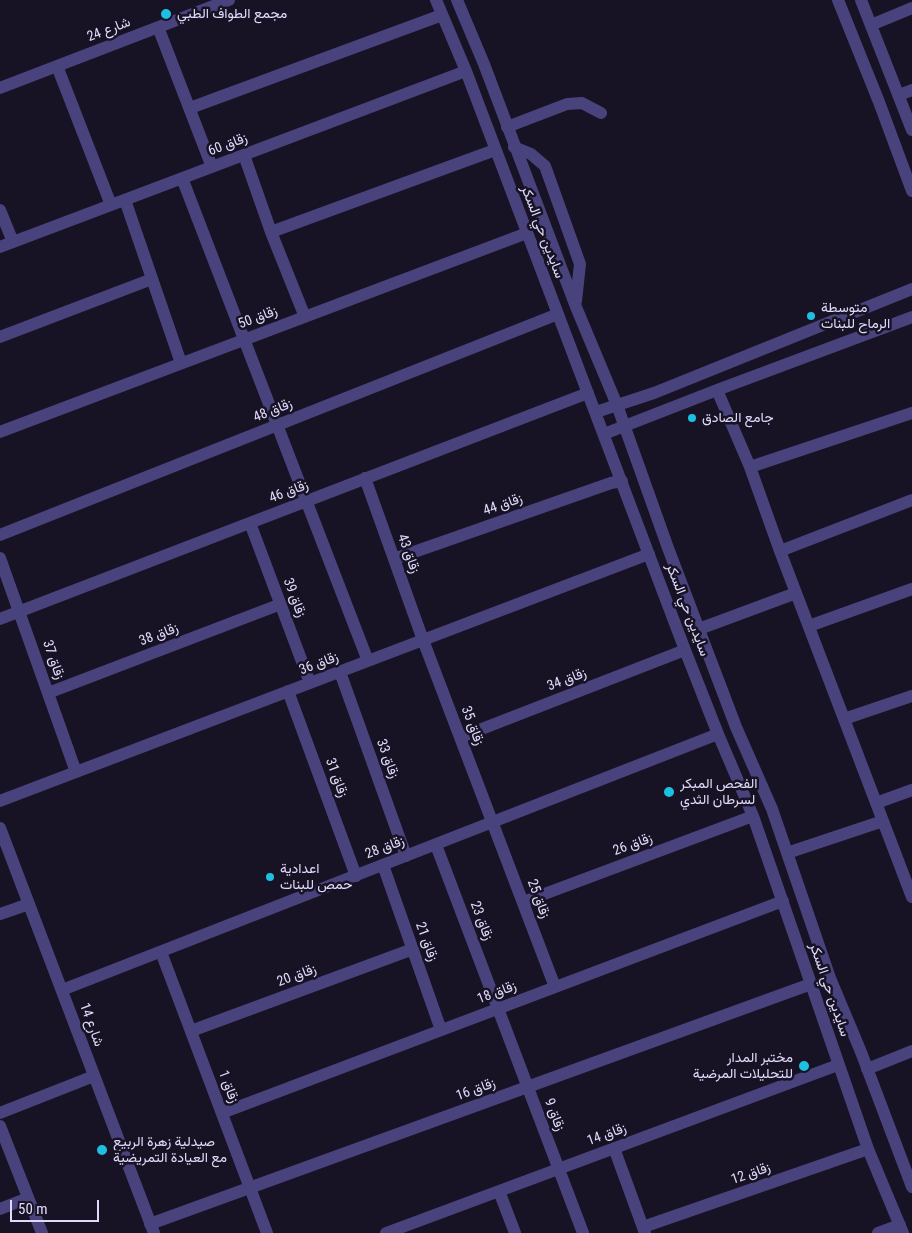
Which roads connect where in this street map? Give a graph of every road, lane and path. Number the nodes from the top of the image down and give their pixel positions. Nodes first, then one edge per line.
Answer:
1 (229, 0) edge
2 (436, 0) edge
3 (457, 0) edge
4 (838, 0) edge
5 (861, 0) edge
6 (912, 8) edge
7 (442, 15) junction
8 (871, 25) junction
9 (158, 28) junction
10 (57, 66) junction
11 (466, 72) junction
12 (0, 88) edge
13 (912, 90) edge
14 (899, 95) junction
15 (190, 108) junction
16 (601, 113) dead end
17 (507, 126) junction
18 (912, 130) edge
19 (514, 147) junction
20 (495, 150) junction
21 (244, 155) junction
22 (212, 167) junction
23 (182, 178) junction
24 (912, 191) edge
25 (125, 200) junction
26 (111, 205) junction
27 (0, 210) edge
28 (271, 232) junction
29 (527, 232) junction
30 (13, 242) junction
31 (0, 247) edge
32 (152, 280) junction
33 (912, 289) edge
34 (576, 307) junction
35 (558, 314) junction
36 (305, 317) junction
37 (912, 317) edge
38 (0, 337) edge
39 (244, 340) junction
40 (181, 364) junction
41 (717, 390) junction
42 (588, 393) junction
43 (617, 405) junction
44 (596, 412) junction
45 (912, 413) edge
46 (277, 425) junction
47 (624, 425) junction
48 (0, 432) edge
49 (604, 434) junction
50 (750, 467) junction
51 (365, 478) junction
52 (622, 480) junction
53 (912, 500) edge
54 (307, 501) junction
55 (250, 523) junction
56 (0, 535) edge
57 (780, 551) junction
58 (650, 554) junction
59 (0, 558) edge
60 (394, 559) junction
61 (912, 589) edge
62 (796, 593) junction
63 (281, 604) junction
64 (20, 612) junction
65 (0, 619) edge
66 (809, 626) junction
67 (699, 629) junction
68 (423, 640) junction
69 (685, 650) junction
70 (368, 661) junction
71 (340, 672) junction
72 (310, 683) junction
73 (288, 691) junction
74 (48, 693) junction
75 (912, 696) edge
76 (844, 719) junction
77 (718, 734) junction
78 (460, 738) junction
79 (76, 772) junction
80 (912, 790) edge
81 (0, 800) edge
82 (876, 803) junction
83 (753, 816) junction
84 (883, 821) junction
85 (492, 822) junction
86 (0, 828) edge
87 (436, 845) junction
88 (787, 853) junction
89 (406, 856) junction
90 (383, 865) junction
91 (356, 876) junction
92 (909, 881) edge
93 (912, 897) edge
94 (783, 901) junction
95 (523, 902) junction
96 (29, 904) junction
97 (0, 914) edge
98 (413, 949) junction
99 (161, 952) junction
100 (811, 984) junction
101 (555, 987) junction
102 (62, 990) junction
103 (497, 1008) junction
104 (441, 1030) junction
105 (191, 1031) junction
106 (912, 1051) edge
107 (838, 1065) junction
108 (867, 1069) junction
109 (94, 1076) junction
110 (528, 1087) junction
111 (222, 1112) junction
112 (0, 1113) edge
113 (0, 1126) edge
114 (614, 1148) junction
115 (868, 1149) junction
116 (559, 1169) junction
117 (912, 1187) edge
118 (250, 1188) junction
119 (498, 1191) junction
120 (28, 1198) junction
121 (0, 1209) edge
122 (152, 1229) edge
123 (902, 1229) edge
124 (644, 1230) edge
125 (42, 1233) edge
126 (267, 1233) edge
127 (386, 1233) edge
128 (515, 1233) edge
129 (583, 1233) edge
130 (878, 1233) edge

1 - 9 street, شارع 24
2 - 7 street, سايدين حي السكر
3 - 17 street, سايدين حي السكر
4 - 24 street
5 - 8 street
6 - 8 street
7 - 11 street, سايدين حي السكر
7 - 15 street
8 - 14 street
9 - 10 street, شارع 24
9 - 15 street
10 - 12 street, شارع 24
10 - 26 street
11 - 20 street, سايدين حي السكر
11 - 21 street, زقاق 60
13 - 14 street
14 - 18 street
15 - 22 street
16 - 17 street
17 - 19 street, سايدين حي السكر
19 - 34 street, سايدين حي السكر
19 - 34 street
20 - 28 street
20 - 29 street, سايدين حي السكر
21 - 22 street, زقاق 60
21 - 28 street
22 - 23 street, زقاق 60
23 - 25 street, زقاق 60
23 - 39 street
25 - 26 street, زقاق 60
25 - 32 street
26 - 30 street, زقاق 60
27 - 30 street
28 - 36 street
29 - 35 street, سايدين حي السكر
29 - 36 street, زقاق 50
30 - 31 street, زقاق 60
32 - 38 street
32 - 40 street
33 - 43 street
34 - 43 street, سايدين حي السكر
35 - 42 street, سايدين حي السكر
35 - 46 street, زقاق 48
36 - 39 street, زقاق 50
37 - 41 street
39 - 40 street, زقاق 50
39 - 46 street
40 - 48 street, زقاق 50
41 - 47 street
41 - 50 street
42 - 44 street, سايدين حي السكر
42 - 51 street, زقاق 46
43 - 44 street
43 - 47 street, سايدين حي السكر
44 - 49 street, سايدين حي السكر
45 - 50 street
46 - 54 street
46 - 56 street, زقاق 48
47 - 49 street
47 - 67 street, سايدين حي السكر
49 - 52 street, سايدين حي السكر
50 - 57 street
51 - 54 street, زقاق 46
51 - 60 street, زقاق 43
52 - 58 street, سايدين حي السكر
52 - 60 street, زقاق 44
53 - 57 street
54 - 55 street, زقاق 46
54 - 70 street
55 - 63 street, زقاق 39
55 - 64 street, زقاق 46
57 - 62 street
58 - 68 street, زقاق 36
58 - 69 street, سايدين حي السكر
59 - 64 street, زقاق 37
60 - 68 street, زقاق 43
61 - 66 street
62 - 66 street
62 - 67 street
63 - 72 street, زقاق 39
63 - 74 street, زقاق 38
64 - 65 street, زقاق 46
64 - 74 street, زقاق 37
66 - 76 street
67 - 88 street, سايدين حي السكر
68 - 70 street, زقاق 36
68 - 78 street, زقاق 35
69 - 77 street, سايدين حي السكر
69 - 78 street, زقاق 34
70 - 71 street, زقاق 36
71 - 72 street, زقاق 36
71 - 89 street, زقاق 33
72 - 73 street, زقاق 36
73 - 79 street, زقاق 36
73 - 91 street, زقاق 31
74 - 79 street, زقاق 37
75 - 76 street
76 - 82 street
77 - 83 street, سايدين حي السكر
77 - 85 street, زقاق 28
78 - 85 street, زقاق 35
79 - 81 street, زقاق 36
80 - 82 street
82 - 84 street
83 - 94 street, سايدين حي السكر
83 - 95 street, زقاق 26
84 - 88 street
84 - 92 street
85 - 87 street, زقاق 28
85 - 95 street, زقاق 25
86 - 96 street, شارع 14
87 - 89 street, زقاق 28
87 - 103 street, زقاق 23
88 - 108 street, سايدين حي السكر
89 - 90 street, زقاق 28
90 - 91 street, زقاق 28
90 - 98 street, زقاق 21
91 - 99 street, زقاق 28
92 - 93 street
94 - 100 street, سايدين حي السكر
94 - 101 street, زقاق 18
95 - 101 street, زقاق 25
96 - 97 street
96 - 102 street, شارع 14
98 - 104 street, زقاق 21
98 - 105 street, زقاق 20
99 - 102 street, زقاق 28
99 - 105 street, زقاق 1
100 - 107 street, سايدين حي السكر
100 - 110 street, زقاق 16
101 - 103 street, زقاق 18
102 - 109 street, شارع 14
103 - 104 street, زقاق 18
103 - 110 street, زقاق 9
104 - 111 street, زقاق 18
105 - 111 street, زقاق 1
106 - 108 street
107 - 114 street, زقاق 14
107 - 115 street, سايدين حي السكر
108 - 117 street, سايدين حي السكر
109 - 112 street
109 - 122 street, شارع 14
110 - 116 street, زقاق 9
110 - 118 street, زقاق 16
111 - 118 street, زقاق 1
113 - 120 street
114 - 116 street, زقاق 14
114 - 124 street
115 - 123 street, سايدين حي السكر
115 - 124 street, زقاق 12
116 - 119 street, زقاق 14
116 - 129 street, زقاق 9
118 - 122 street, زقاق 16
118 - 126 street, زقاق 1
119 - 127 street, زقاق 14
119 - 128 street
120 - 121 street
120 - 125 street
123 - 130 street

